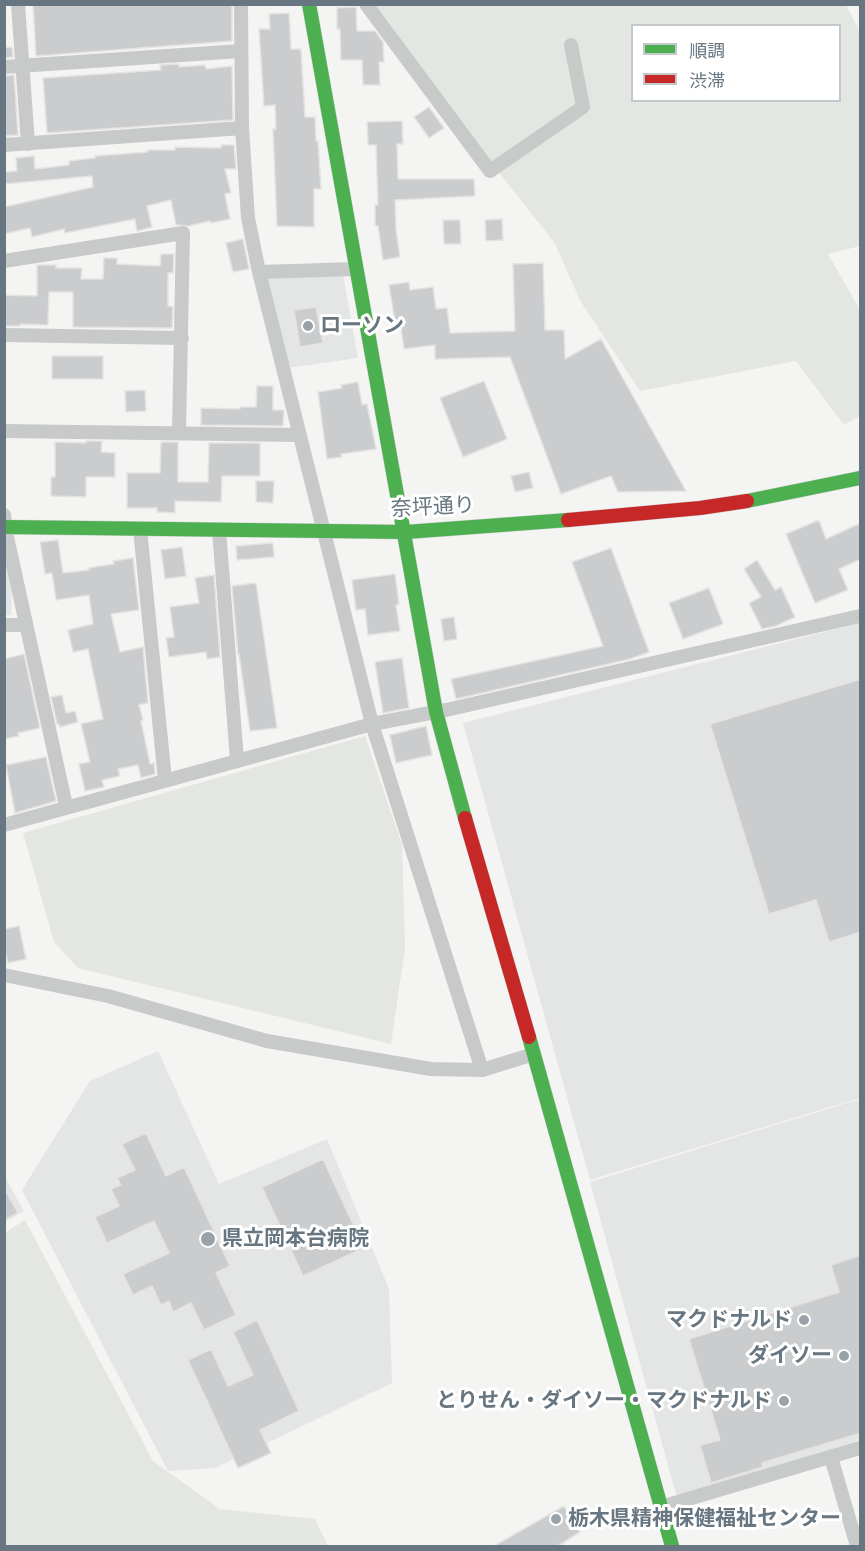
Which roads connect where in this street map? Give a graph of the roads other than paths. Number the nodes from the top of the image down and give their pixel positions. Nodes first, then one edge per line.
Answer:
1 (18, 4) edge
2 (240, 4) edge
3 (309, 4) edge
4 (366, 4) edge
5 (571, 45) dead end
6 (241, 51) junction
7 (22, 65) junction
8 (4, 67) edge
9 (242, 128) junction
10 (28, 144) junction
11 (4, 145) edge
12 (4, 261) edge
13 (356, 269) junction
14 (259, 272) junction
15 (4, 335) edge
16 (182, 338) junction
17 (4, 430) edge
18 (179, 432) junction
19 (298, 435) junction
20 (861, 478) edge
21 (4, 515) edge
22 (4, 527) edge
23 (140, 529) junction
24 (219, 530) junction
25 (324, 531) junction
26 (406, 532) junction
27 (861, 616) edge
28 (4, 625) edge
29 (26, 625) junction
30 (436, 712) junction
31 (372, 724) junction
32 (237, 760) junction
33 (165, 780) junction
34 (66, 806) junction
35 (4, 825) edge
36 (4, 975) edge
37 (534, 1054) junction
38 (482, 1070) junction
39 (861, 1448) edge
40 (831, 1457) junction
41 (661, 1507) junction
42 (672, 1546) edge
43 (857, 1546) edge

1 - 7 street
2 - 6 street
3 - 13 main road
4 - 5 street
6 - 7 street
6 - 9 street
7 - 8 street
7 - 10 street
9 - 10 street
9 - 14 street
10 - 11 street
12 - 16 street
13 - 14 street
13 - 26 main road
14 - 19 street
15 - 16 street
16 - 18 street
17 - 18 street
18 - 19 street
19 - 25 street
20 - 26 main road, 奈坪通り
21 - 22 street
22 - 23 main road, 奈坪通り
22 - 29 street
23 - 24 main road, 奈坪通り
23 - 33 street
24 - 25 main road, 奈坪通り
24 - 32 street
25 - 26 main road, 奈坪通り
25 - 31 street
26 - 30 main road
27 - 30 street
28 - 29 street
29 - 34 street
30 - 31 street
30 - 37 main road
31 - 32 street
31 - 38 street
32 - 33 street
33 - 34 street
34 - 35 street
36 - 38 street
37 - 38 street
37 - 41 main road
39 - 40 street
40 - 41 street
40 - 43 street
41 - 42 main road

